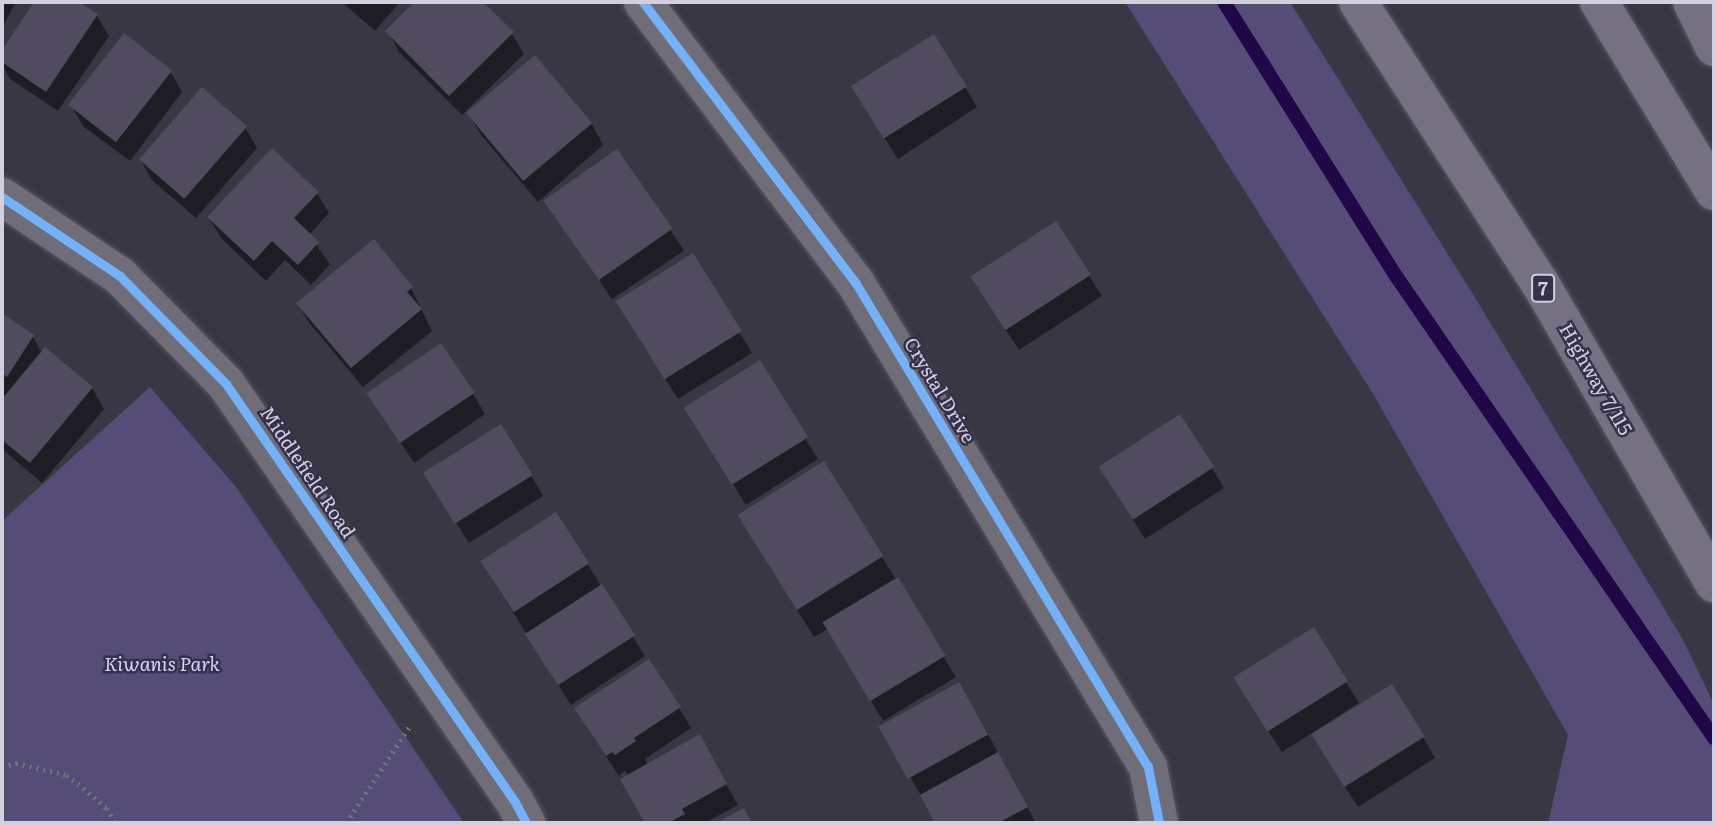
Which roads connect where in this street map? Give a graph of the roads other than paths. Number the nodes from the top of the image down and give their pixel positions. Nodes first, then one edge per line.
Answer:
1 (643, 2) edge
2 (1358, 2) edge
3 (1599, 2) edge
4 (1692, 2) edge
5 (1714, 47) edge
6 (1714, 191) edge
7 (2, 197) edge
8 (1714, 583) edge
9 (526, 823) edge
10 (1159, 823) edge

1 - 10 street, Crystal Drive
2 - 8 highway, Highway 7/115 / 7
3 - 6 highway
4 - 5 highway
7 - 9 street, Middlefield Road

